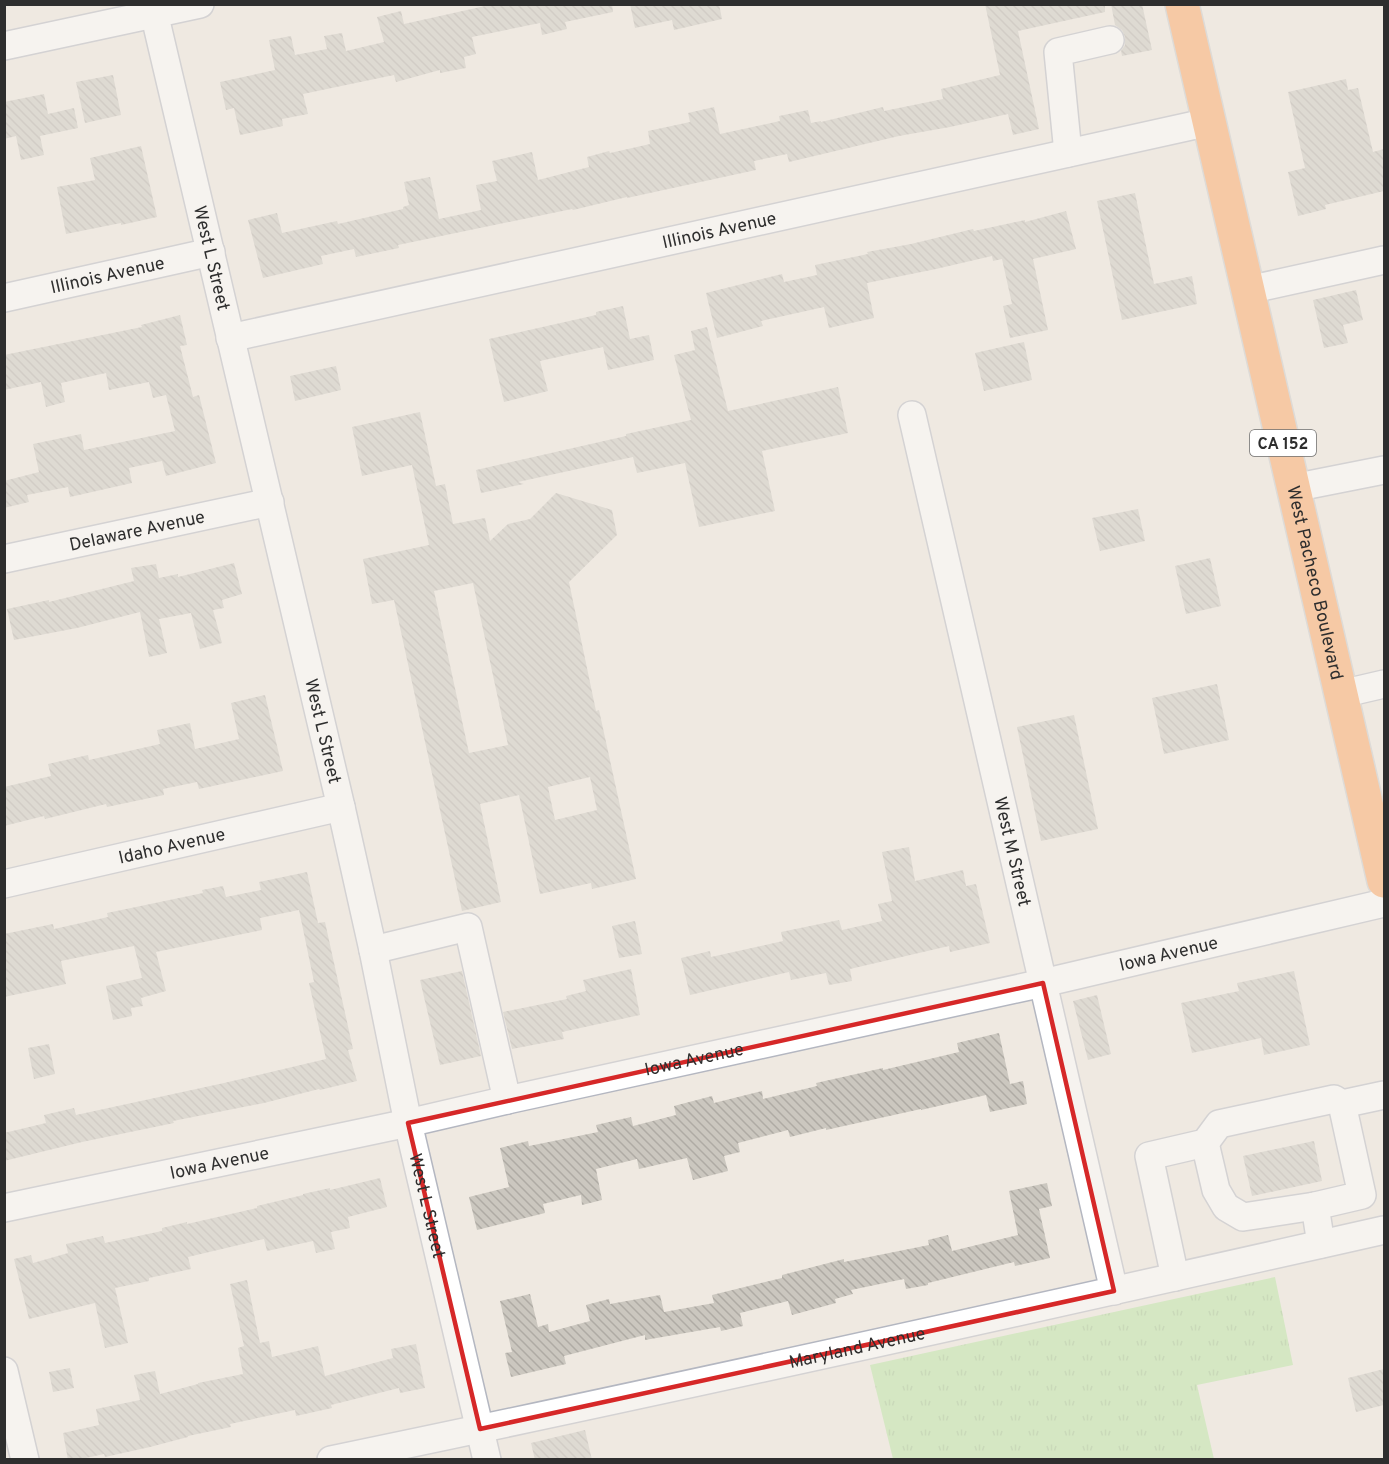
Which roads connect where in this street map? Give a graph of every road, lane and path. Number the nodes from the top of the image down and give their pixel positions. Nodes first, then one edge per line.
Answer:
1 (200, 4) edge
2 (1182, 4) edge
3 (153, 10) edge
4 (1110, 40) dead end
5 (4, 46) edge
6 (1209, 122) junction
7 (1068, 153) junction
8 (211, 252) junction
9 (1384, 260) edge
10 (1248, 290) junction
11 (4, 298) edge
12 (230, 338) junction
13 (912, 415) dead end
14 (1384, 470) edge
15 (1293, 488) junction
16 (270, 502) junction
17 (4, 560) edge
18 (1384, 684) edge
19 (1341, 694) junction
20 (341, 807) junction
21 (1384, 881) edge
22 (4, 884) edge
23 (1384, 903) edge
24 (373, 950) junction
25 (1043, 983) junction
26 (1384, 1095) edge
27 (507, 1100) junction
28 (1342, 1104) junction
29 (408, 1123) junction
30 (1204, 1143) junction
31 (1312, 1206) junction
32 (4, 1208) edge
33 (1384, 1230) edge
34 (1322, 1244) junction
35 (1175, 1277) junction
36 (1114, 1291) junction
37 (4, 1371) edge
38 (480, 1429) junction
39 (25, 1460) edge
40 (331, 1460) edge
41 (487, 1460) edge

1 - 3 street
2 - 6 highway, West Pacheco Boulevard / CA 152
3 - 5 street
3 - 8 street, West L Street
4 - 7 street
6 - 7 street, Illinois Avenue
6 - 10 highway, West Pacheco Boulevard / CA 152
7 - 12 street, Illinois Avenue
8 - 11 street, Illinois Avenue
8 - 12 street, West L Street
9 - 10 street
10 - 15 highway, West Pacheco Boulevard / CA 152
12 - 16 street, West L Street
13 - 25 street, West M Street
14 - 15 street
15 - 19 highway, West Pacheco Boulevard / CA 152
16 - 17 street, Delaware Avenue
16 - 20 street, West L Street
18 - 19 street
19 - 21 highway, West Pacheco Boulevard / CA 152
20 - 22 street, Idaho Avenue
20 - 24 street, West L Street
23 - 25 street, Iowa Avenue
24 - 27 street
24 - 29 street, West L Street
25 - 27 street, Iowa Avenue
25 - 36 street, West M Street
26 - 28 street
27 - 29 street, Iowa Avenue
28 - 30 street
28 - 31 street
29 - 32 street, Iowa Avenue
29 - 38 street, West L Street
30 - 31 street
30 - 35 street
31 - 34 street
33 - 34 street, Maryland Avenue
34 - 35 street, Maryland Avenue
35 - 36 street, Maryland Avenue
36 - 38 street, Maryland Avenue
37 - 39 street
38 - 40 street, Maryland Avenue
38 - 41 street, West L Street

